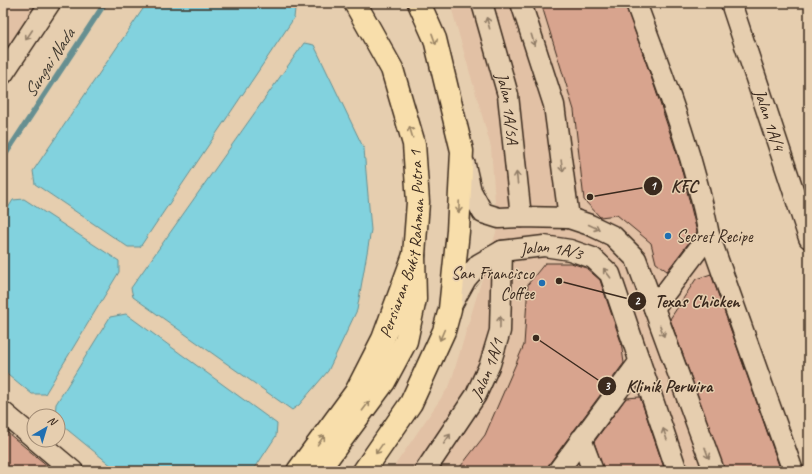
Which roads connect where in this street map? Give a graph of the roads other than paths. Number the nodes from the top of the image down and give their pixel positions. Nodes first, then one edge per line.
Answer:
1 (50, 3) edge
2 (355, 3) edge
3 (419, 3) edge
4 (482, 3) edge
5 (521, 3) edge
6 (636, 3) edge
7 (731, 3) edge
8 (3, 74) edge
9 (462, 151) junction
10 (521, 217) junction
11 (542, 217) junction
12 (569, 218) junction
13 (708, 235) junction
14 (809, 238) edge
15 (544, 246) junction
16 (502, 251) junction
17 (414, 255) junction
18 (654, 308) junction
19 (450, 309) junction
20 (640, 360) junction
21 (3, 412) edge
22 (26, 431) edge
23 (581, 439) junction
24 (46, 448) edge
25 (73, 471) edge
26 (298, 471) edge
27 (318, 471) edge
28 (364, 471) edge
29 (425, 471) edge
30 (558, 471) edge
31 (593, 471) edge
32 (678, 471) edge
33 (714, 471) edge
34 (794, 471) edge

1 -> 8 street
17 -> 2 main road, Persiaran Bukit Rahman Putra 1
3 -> 9 main road
10 -> 4 street, Jalan 1A/5A
5 -> 12 street
6 - 13 street
7 - 14 street, Jalan 1A/4
9 - 10 street, Jalan 1A/3
9 -> 19 main road
10 - 11 street, Jalan 1A/3
11 - 12 street, Jalan 1A/3
11 - 15 street
12 -> 18 street, Jalan 1A/3
13 - 18 street
13 - 34 street
15 - 16 street, Jalan 1A/3
20 -> 15 street, Jalan 1A/3
16 - 19 street, Jalan 1A/3
29 -> 16 street, Jalan 1A/1
26 -> 17 main road, Persiaran Bukit Rahman Putra 1
27 -> 17 main road
18 -> 33 street, Jalan 1A/3
19 -> 28 main road
20 - 23 street
32 -> 20 street, Jalan 1A/3
21 - 22 street
23 - 30 street
23 - 31 street
24 - 25 street

